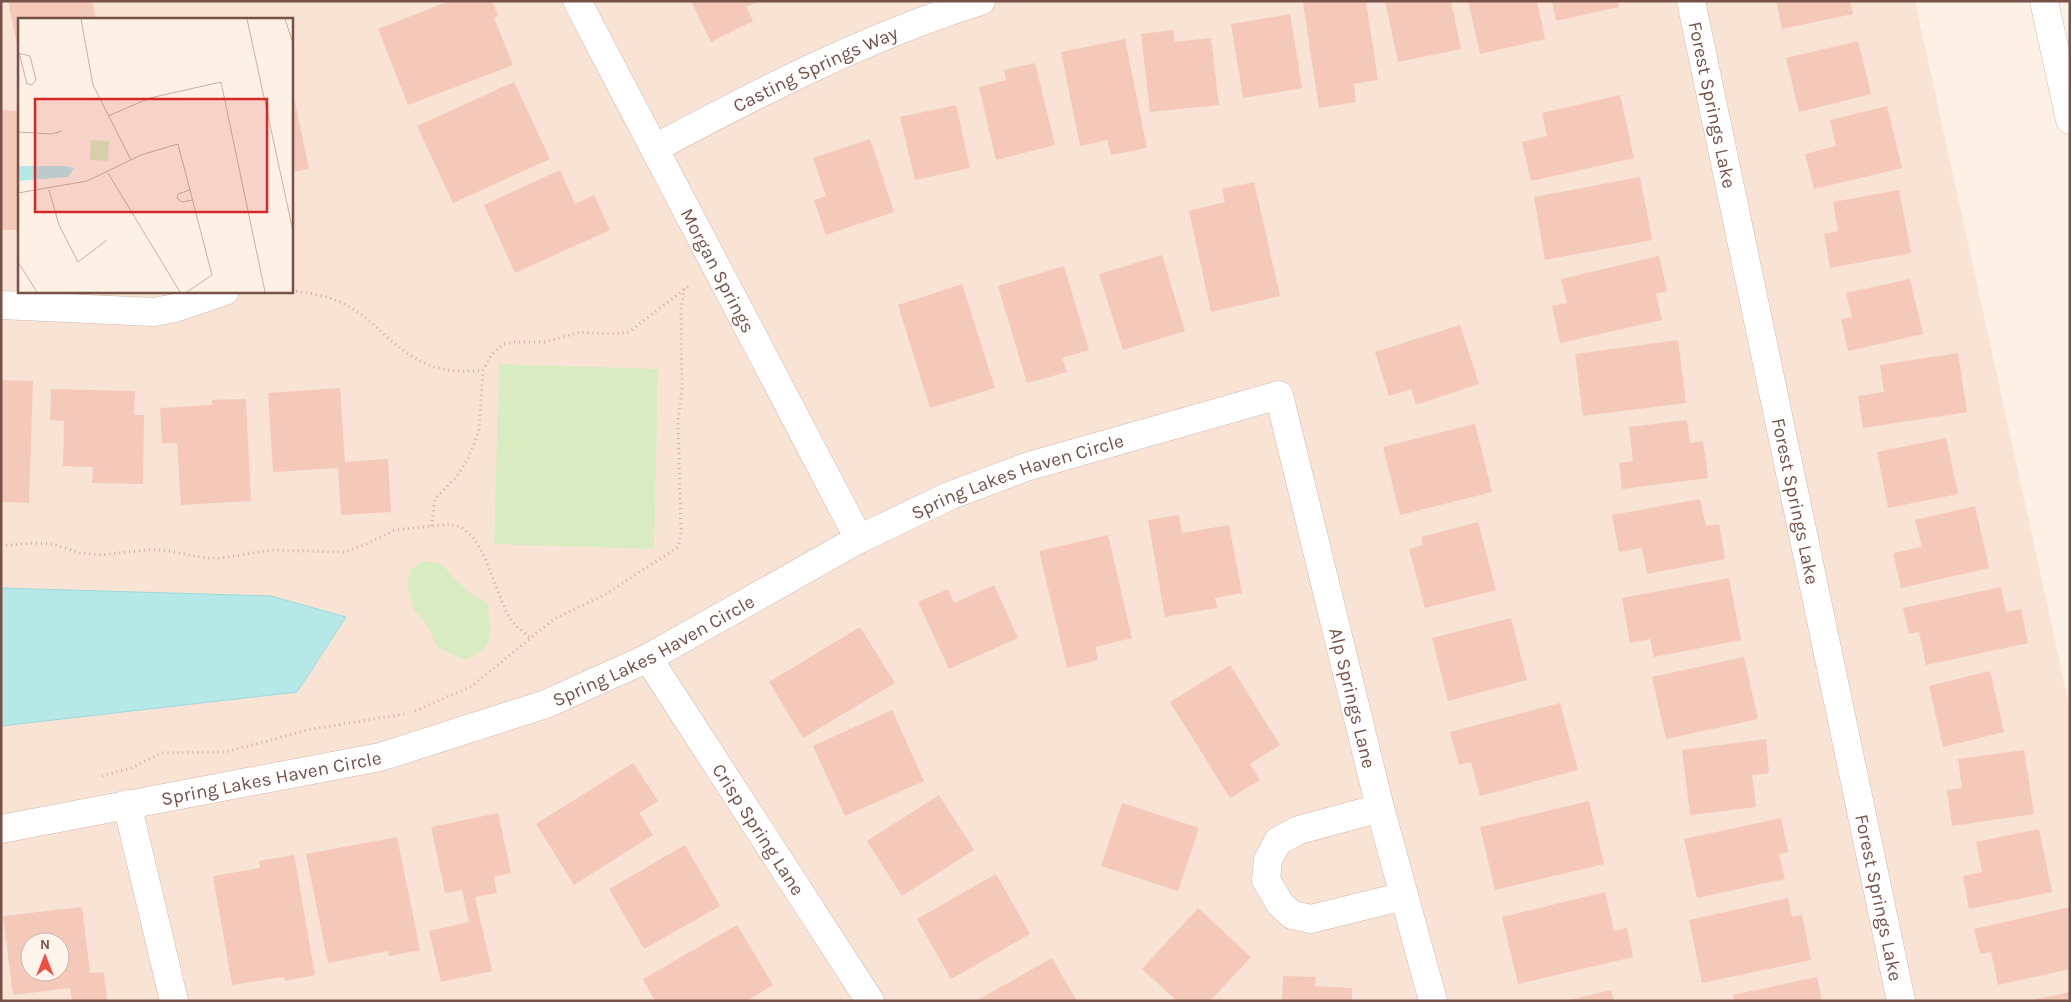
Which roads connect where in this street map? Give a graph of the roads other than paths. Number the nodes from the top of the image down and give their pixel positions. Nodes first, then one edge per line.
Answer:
1 (577, 1) edge
2 (981, 1) edge
3 (1691, 1) edge
4 (2044, 1) edge
5 (2070, 120) edge
6 (655, 148) junction
7 (221, 292) edge
8 (1, 305) edge
9 (1279, 395) joint
10 (859, 539) junction
11 (648, 658) junction
12 (127, 804) junction
13 (1380, 808) junction
14 (1, 829) edge
15 (1404, 896) junction
16 (174, 1001) edge
17 (870, 1001) edge
18 (1433, 1001) edge
19 (1901, 1001) edge

1 - 6 street, Morgan Springs
2 - 6 street, Casting Springs Way
3 - 19 street, Forest Springs Lake
4 - 5 street
6 - 10 street, Morgan Springs
7 - 8 street
9 - 10 street, Spring Lakes Haven Circle
9 - 13 street, Alp Springs Lane
10 - 11 street, Spring Lakes Haven Circle
11 - 12 street, Spring Lakes Haven Circle
11 - 17 street, Crisp Spring Lane
12 - 14 street, Spring Lakes Haven Circle
12 - 16 street
13 - 15 street, Alp Springs Lane
13 - 15 street
15 - 18 street, Alp Springs Lane

